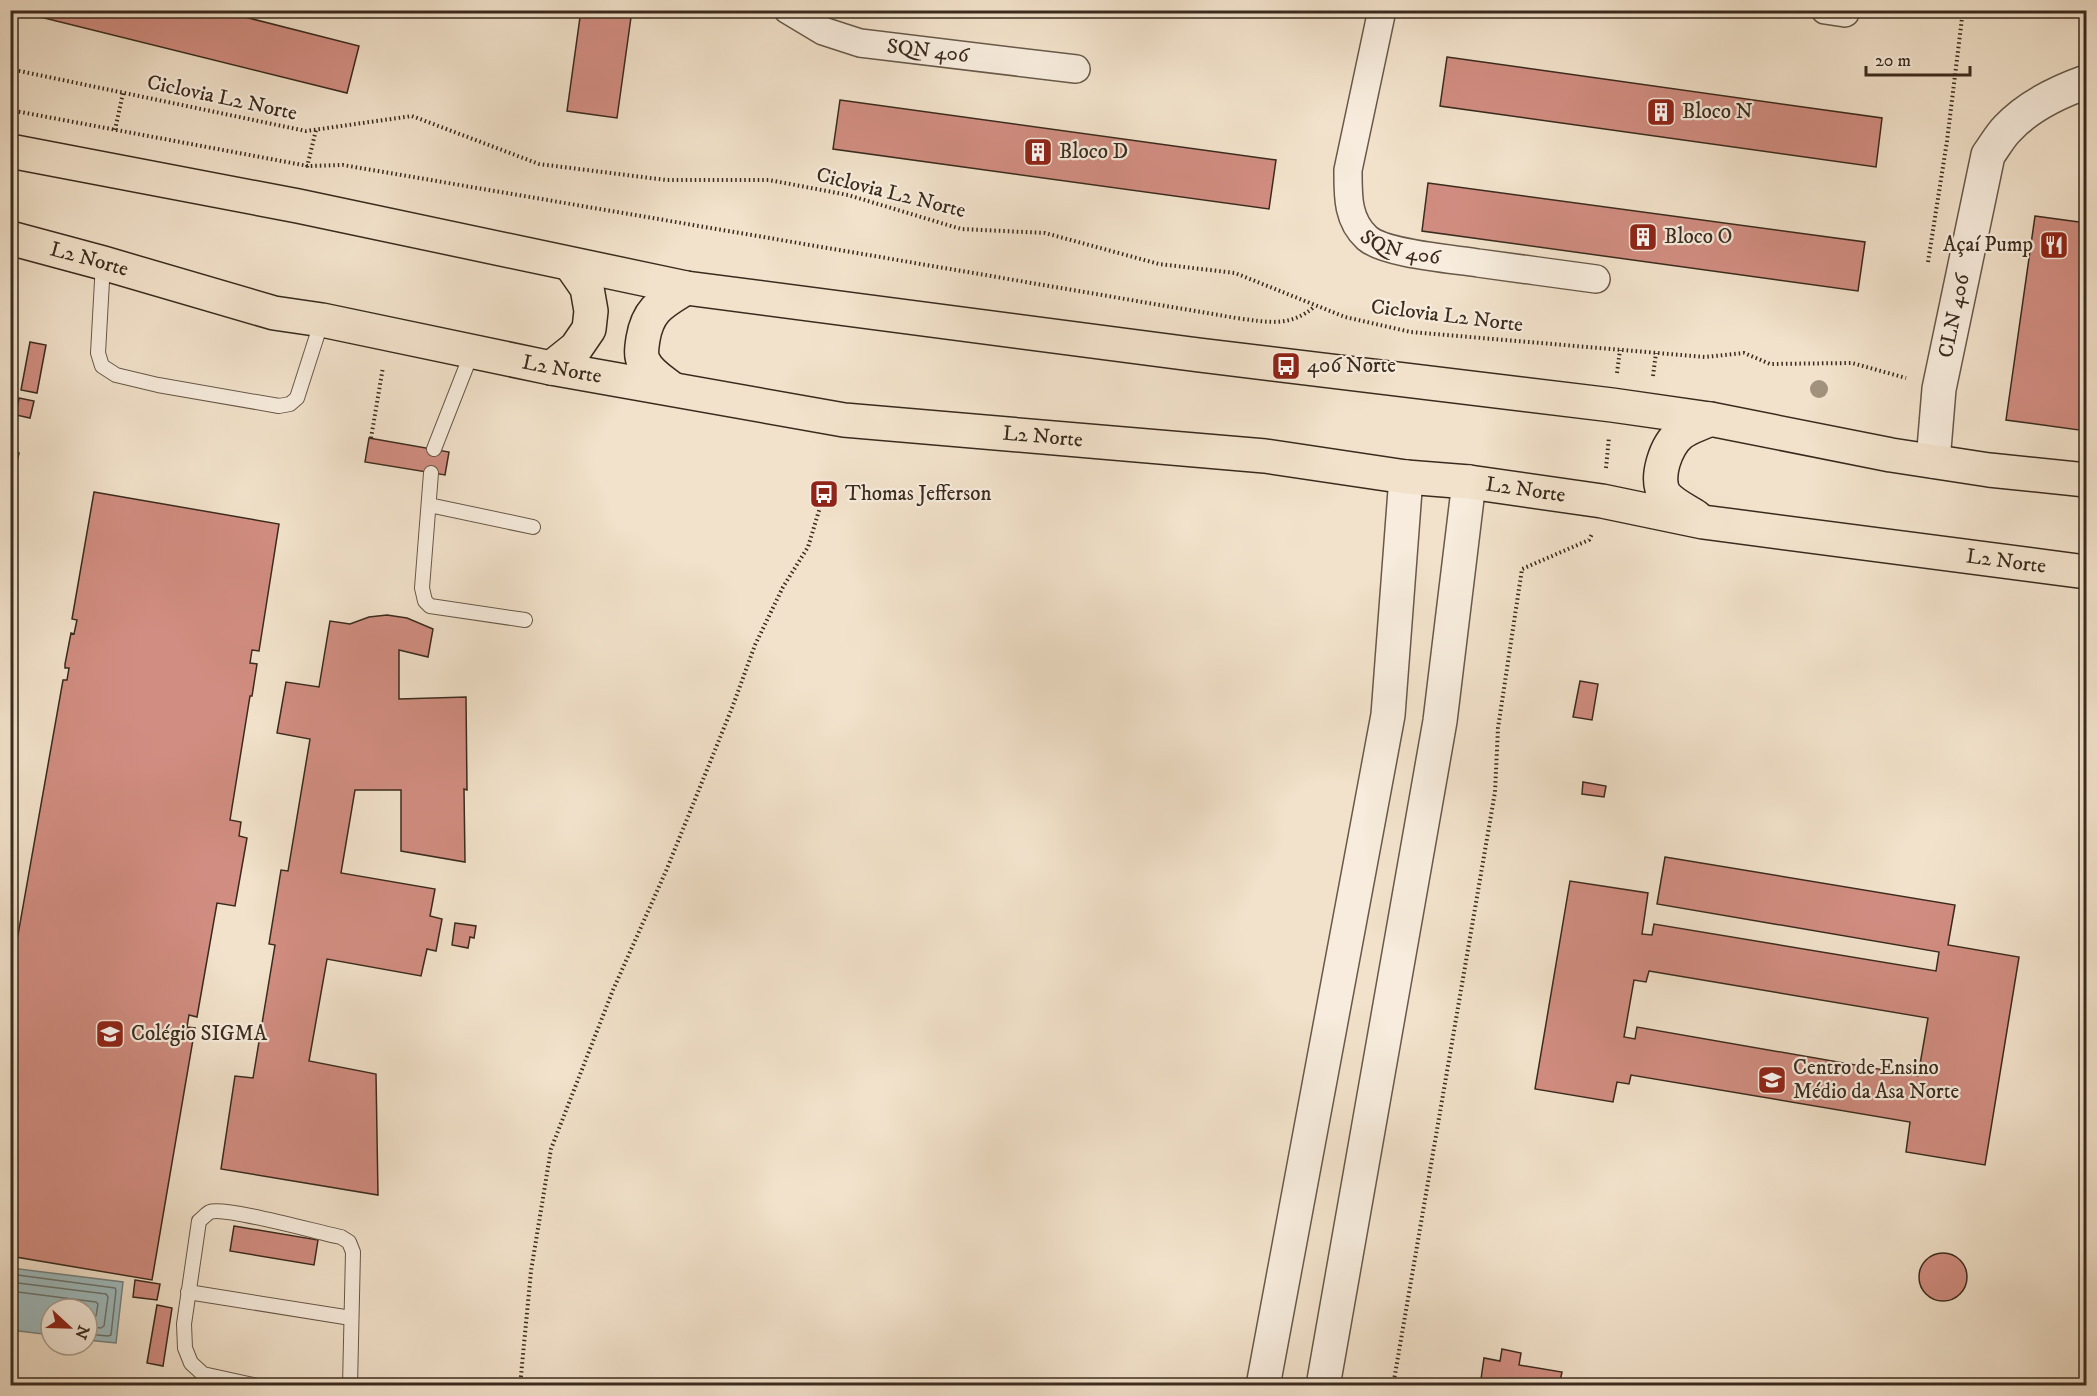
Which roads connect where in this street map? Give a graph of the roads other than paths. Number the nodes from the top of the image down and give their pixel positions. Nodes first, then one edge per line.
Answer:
1 (789, 10) edge
2 (1382, 10) edge
3 (1076, 69) dead end
4 (2086, 82) edge
5 (10, 151) edge
6 (10, 238) edge
7 (103, 263) junction
8 (571, 265) junction
9 (1596, 279) dead end
10 (686, 288) junction
11 (322, 320) junction
12 (472, 352) junction
13 (552, 368) junction
14 (671, 388) junction
15 (1710, 419) junction
16 (434, 449) dead end
17 (1933, 461) junction
18 (431, 473) dead end
19 (1406, 477) junction
20 (2086, 480) edge
21 (1469, 482) junction
22 (429, 505) junction
23 (1703, 522) junction
24 (533, 527) dead end
25 (2086, 572) edge
26 (525, 620) dead end
27 (188, 1292) junction
28 (351, 1318) junction
29 (258, 1386) edge
30 (350, 1386) edge
31 (1263, 1386) edge
32 (1323, 1386) edge

1 - 3 street, SQN 406
2 - 9 street, SQN 406
4 - 17 street, CLN 406
5 - 8 main road
6 - 7 main road, L2 Norte
7 - 11 main road, L2 Norte
7 - 11 lane
8 - 10 main road
8 - 13 main road
10 - 14 main road
10 - 15 main road
11 - 12 main road, L2 Norte
12 - 13 main road, L2 Norte
12 - 16 lane
13 - 14 main road, L2 Norte
14 - 19 main road, L2 Norte
15 - 17 main road
15 - 23 main road
17 - 20 main road
18 - 22 lane
19 - 21 main road, L2 Norte
19 - 31 street
21 - 23 main road, L2 Norte
21 - 32 street
22 - 24 lane
22 - 26 lane
23 - 25 main road, L2 Norte
27 - 28 lane
27 - 28 lane
27 - 29 lane
28 - 30 lane

